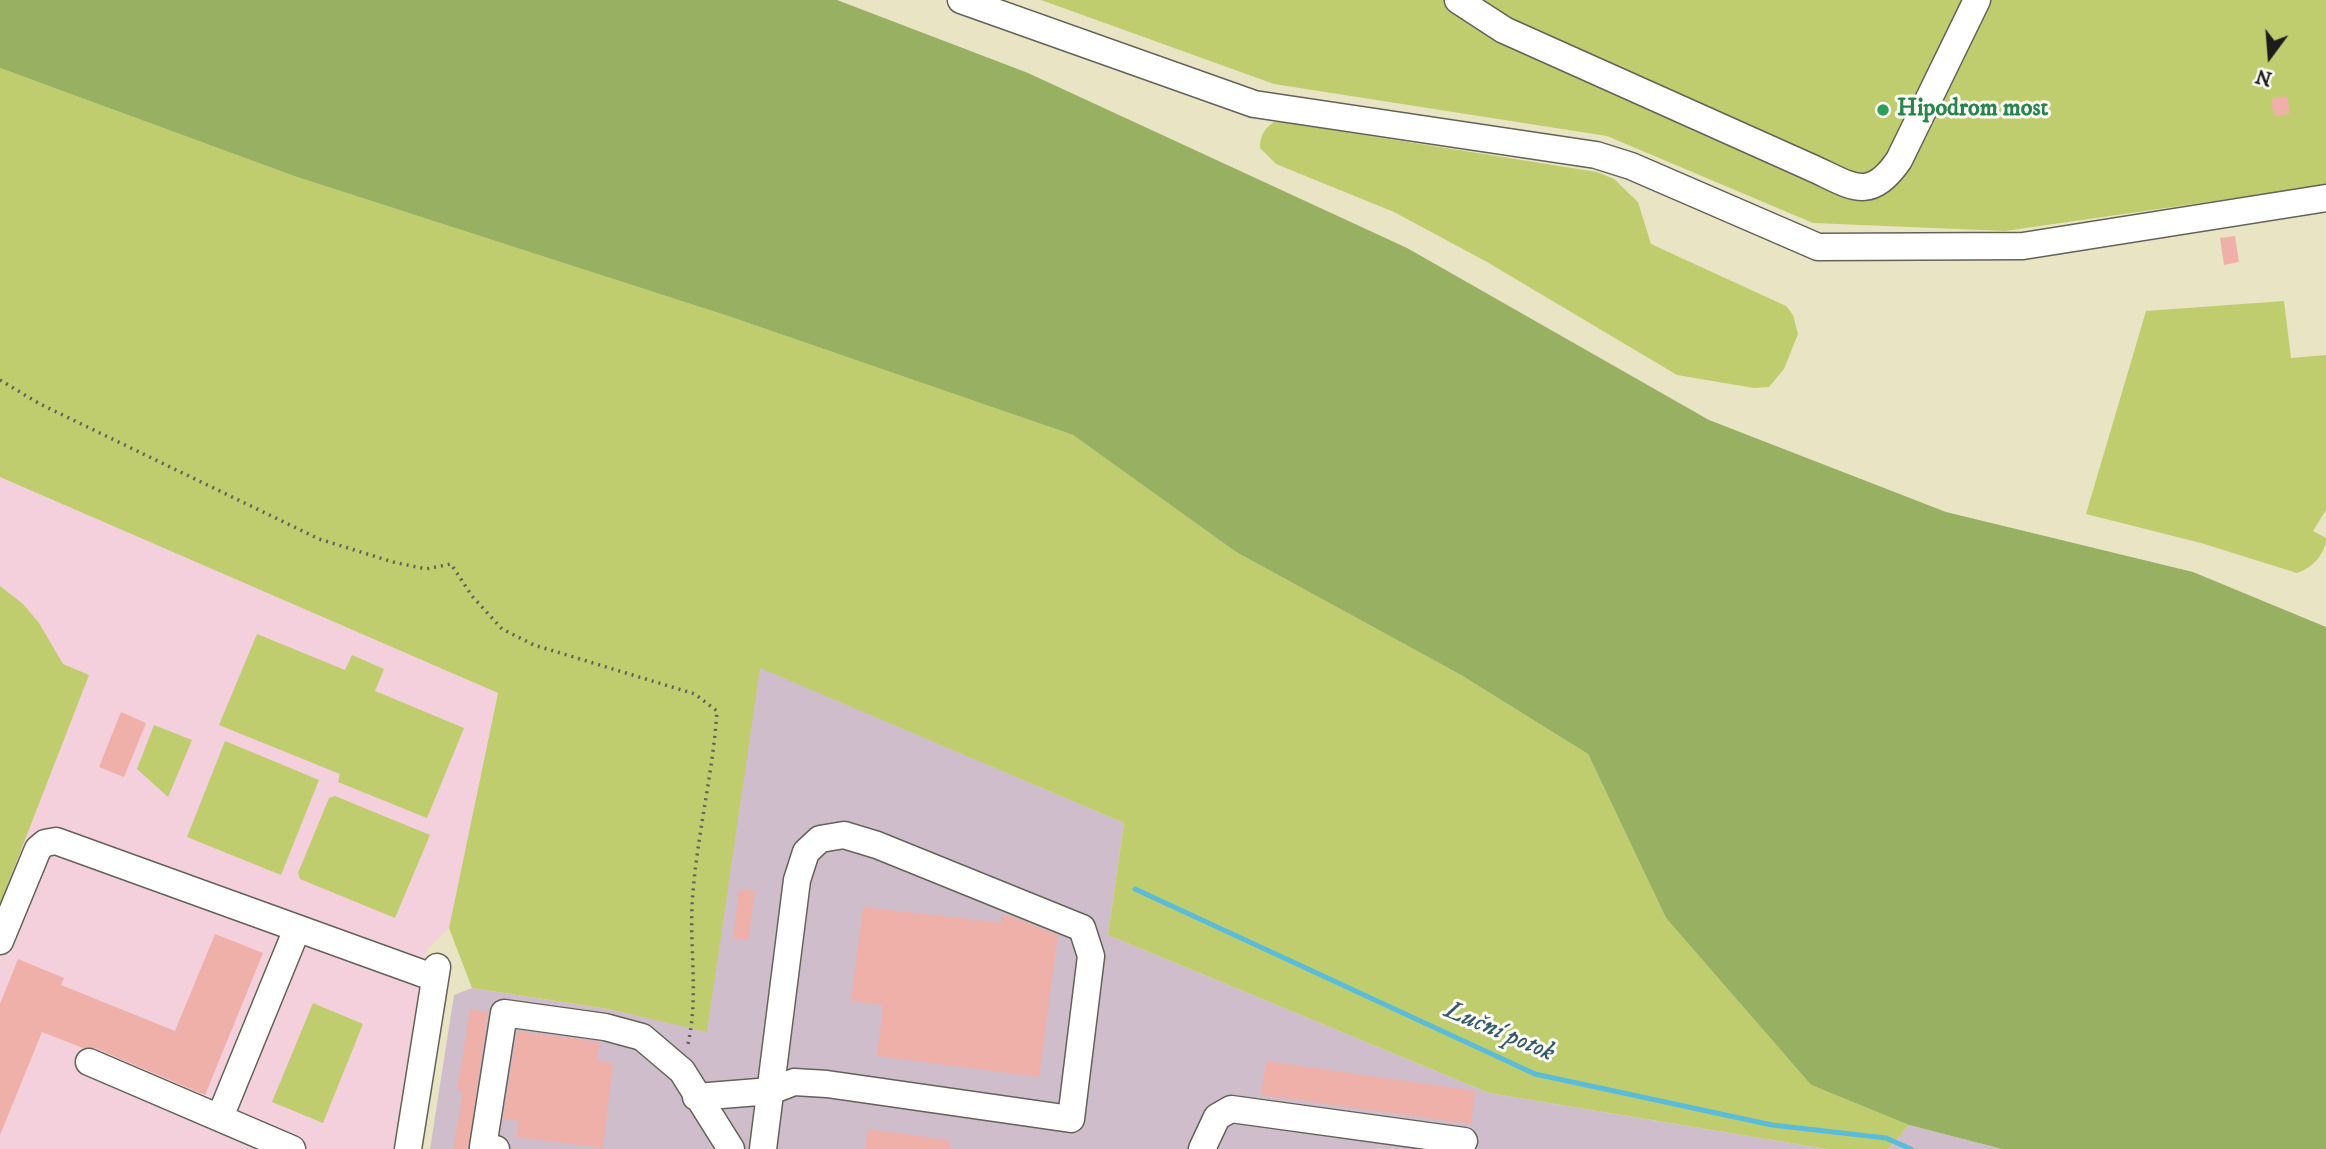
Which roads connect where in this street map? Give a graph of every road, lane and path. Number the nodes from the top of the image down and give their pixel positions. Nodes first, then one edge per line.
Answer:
1 (961, 0) edge
2 (1458, 0) edge
3 (1977, 0) edge
4 (2326, 198) edge
5 (0, 380) edge
6 (296, 929) junction
7 (0, 941) edge
8 (89, 1062) dead end
9 (681, 1070) junction
10 (771, 1091) junction
11 (696, 1097) junction
12 (220, 1117) junction
13 (1360, 1138) edge
14 (1464, 1141) dead end
15 (719, 1145) edge
16 (275, 1146) edge
17 (408, 1149) edge
18 (496, 1149) edge
19 (763, 1149) edge
20 (1202, 1149) edge

1 - 4 street
2 - 3 street
5 - 9 path
6 - 7 street
6 - 12 street
6 - 17 street
8 - 12 street
9 - 11 street
9 - 18 street
10 - 10 street
10 - 11 street
10 - 19 street
11 - 15 street
12 - 16 street
13 - 14 street
13 - 20 street

